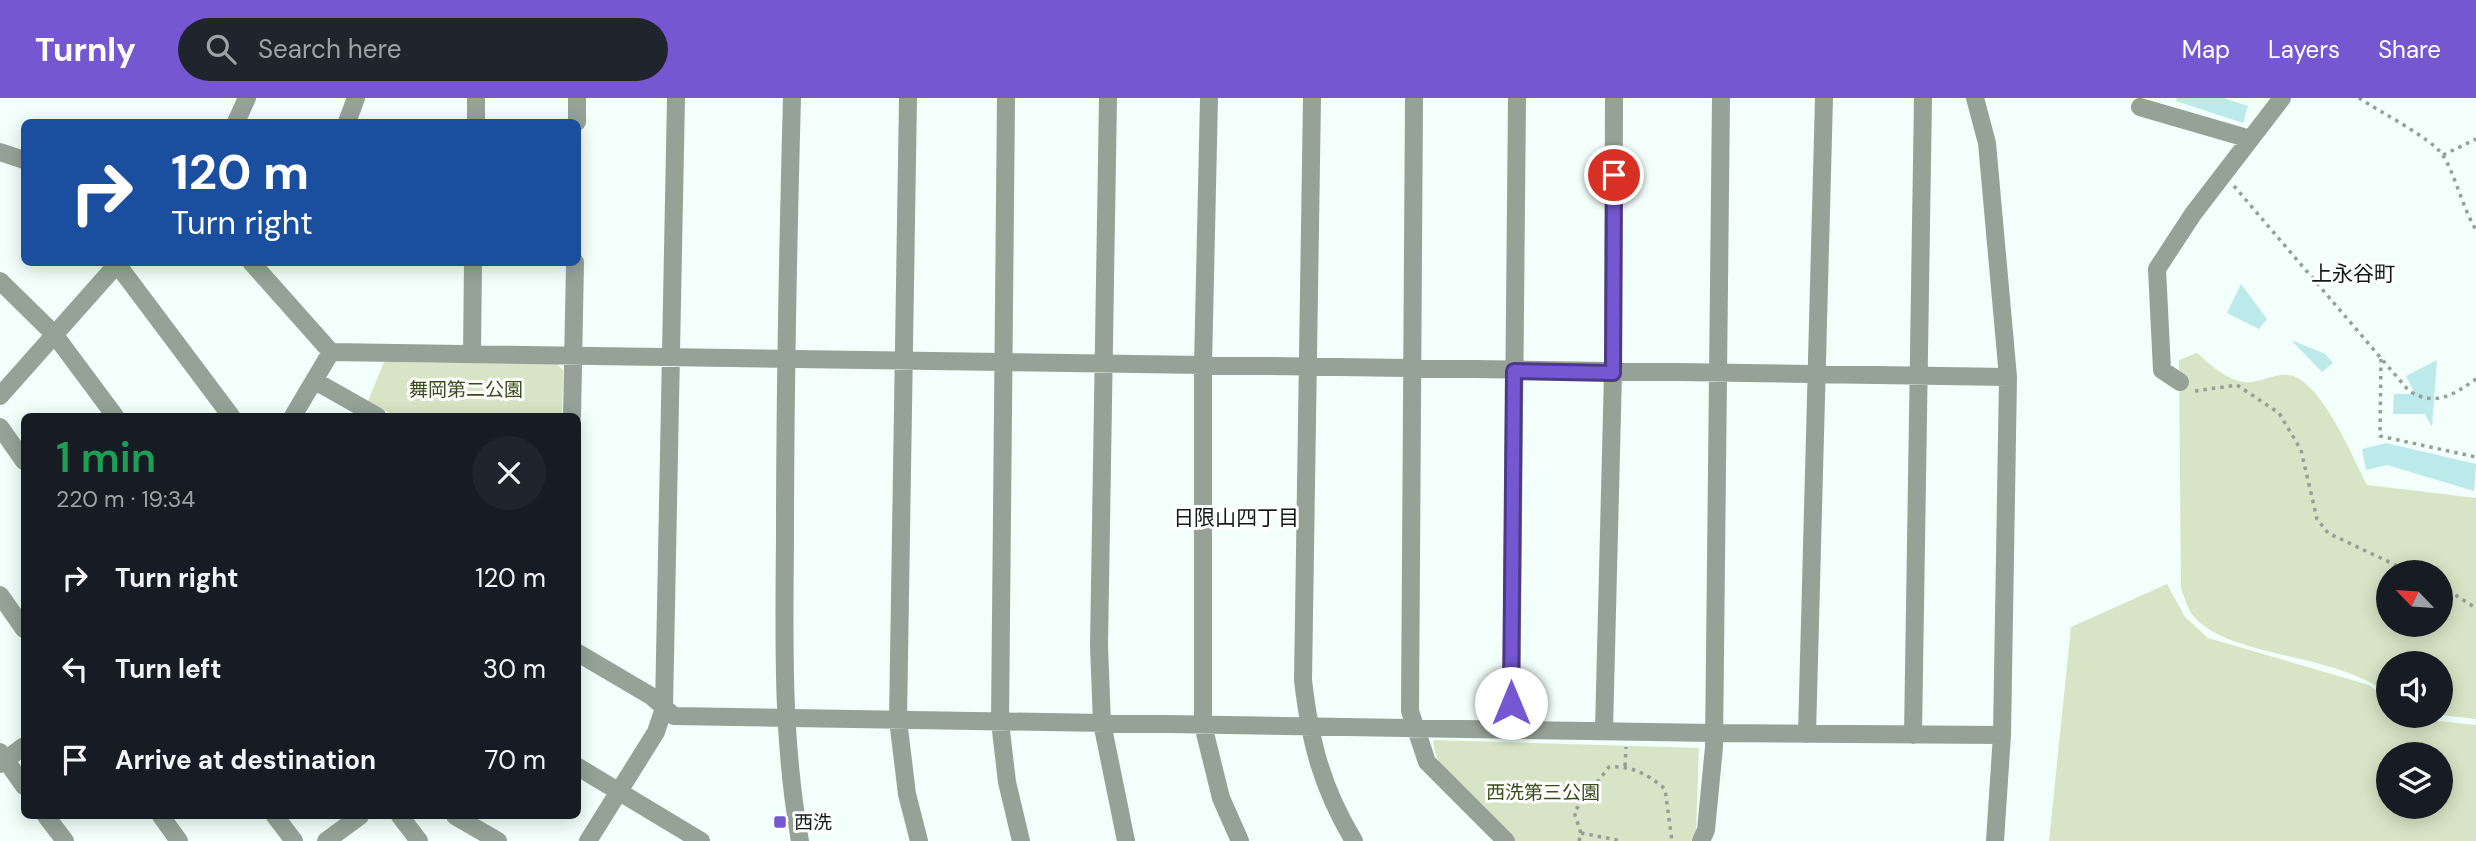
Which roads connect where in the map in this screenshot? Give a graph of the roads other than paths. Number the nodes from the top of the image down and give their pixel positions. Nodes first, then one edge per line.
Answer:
1 (246, 98) edge
2 (356, 98) edge
3 (476, 98) edge
4 (577, 98) edge
5 (676, 98) edge
6 (792, 98) edge
7 (908, 98) edge
8 (1006, 98) edge
9 (1108, 98) edge
10 (1209, 98) edge
11 (1312, 98) edge
12 (1414, 98) edge
13 (1517, 98) edge
14 (1614, 98) edge
15 (1721, 98) edge
16 (1824, 98) edge
17 (1923, 98) edge
18 (1975, 98) edge
19 (2282, 98) edge
20 (2140, 107) dead end
21 (237, 119) edge
22 (348, 119) edge
23 (476, 119) edge
24 (576, 119) edge
25 (2250, 139) junction
26 (0, 152) edge
27 (21, 159) edge
28 (115, 266) edge
29 (120, 266) edge
30 (256, 266) edge
31 (473, 266) edge
32 (575, 266) edge
33 (0, 281) edge
34 (54, 334) junction
35 (331, 352) junction
36 (472, 354) junction
37 (574, 355) junction
38 (673, 358) junction
39 (785, 359) junction
40 (903, 360) junction
41 (1003, 362) junction
42 (1105, 363) junction
43 (1203, 366) junction
44 (1309, 368) junction
45 (1411, 369) junction
46 (1514, 371) junction
47 (1613, 373) junction
48 (1717, 374) junction
49 (1819, 376) junction
50 (1919, 376) junction
51 (2008, 377) junction
52 (315, 381) junction
53 (2180, 382) road end
54 (0, 396) edge
55 (112, 413) edge
56 (230, 413) edge
57 (295, 413) edge
58 (372, 413) edge
59 (572, 413) edge
60 (0, 427) edge
61 (21, 457) edge
62 (0, 595) edge
63 (21, 625) edge
64 (581, 655) edge
65 (664, 708) junction
66 (786, 719) junction
67 (898, 720) junction
68 (1000, 722) junction
69 (1102, 723) junction
70 (1203, 725) junction
71 (1307, 727) junction
72 (1413, 728) junction
73 (1511, 729) junction
74 (1604, 730) junction
75 (1713, 733) junction
76 (1807, 734) junction
77 (1913, 735) junction
78 (2002, 735) junction
79 (21, 748) edge
80 (2, 759) edge
81 (581, 769) edge
82 (21, 782) edge
83 (619, 792) junction
84 (48, 819) edge
85 (163, 819) edge
86 (277, 819) edge
87 (356, 819) edge
88 (402, 819) edge
89 (459, 819) edge
90 (65, 841) edge
91 (179, 841) edge
92 (294, 841) edge
93 (326, 841) edge
94 (419, 841) edge
95 (498, 841) edge
96 (588, 841) edge
97 (701, 841) edge
98 (800, 841) edge
99 (919, 841) edge
100 (1021, 841) edge
101 (1126, 841) edge
102 (1240, 841) edge
103 (1354, 841) edge
104 (1506, 841) edge
105 (1701, 841) edge
106 (1995, 841) edge

1 - 21 street
2 - 22 street
3 - 23 street
4 - 24 street
5 - 38 street
6 - 39 street
7 - 40 street
8 - 41 street
9 - 42 street
10 - 43 street
11 - 44 street
12 - 45 street
13 - 46 street
14 - 47 street
15 - 48 street
16 - 49 street
17 - 50 street
18 - 51 street
19 - 25 street
20 - 25 street
25 - 53 street
26 - 27 street
28 - 34 street
29 - 56 street
30 - 35 street
31 - 36 street
32 - 37 street
33 - 34 street
34 - 54 street
34 - 55 street
35 - 36 street
35 - 52 street
36 - 37 street
37 - 38 street
37 - 59 street
38 - 39 street
38 - 65 street
39 - 40 street
39 - 66 street
40 - 41 street
40 - 67 street
41 - 42 street
41 - 68 street
42 - 43 street
42 - 69 street
43 - 44 street
43 - 70 street
44 - 45 street
44 - 71 street
45 - 46 street
45 - 72 street
46 - 47 street
46 - 73 street
47 - 48 street
47 - 74 street
48 - 49 street
48 - 75 street
49 - 50 street
49 - 76 street
50 - 51 street
50 - 77 street
51 - 78 street
52 - 57 street
52 - 58 street
60 - 61 street
62 - 63 street
64 - 65 street
65 - 66 street
65 - 83 street
66 - 67 street
66 - 98 street
67 - 68 street
67 - 99 street
68 - 69 street
68 - 100 street
69 - 70 street
69 - 101 street
70 - 71 street
70 - 102 street
71 - 72 street
71 - 103 street
72 - 73 street
72 - 104 street
73 - 74 street
74 - 75 street
75 - 76 street
75 - 105 street
76 - 77 street
77 - 78 street
78 - 106 street
79 - 80 street
80 - 82 street
81 - 83 street
83 - 96 street
83 - 97 street
84 - 90 street
85 - 91 street
86 - 92 street
87 - 93 street
88 - 94 street
89 - 95 street

